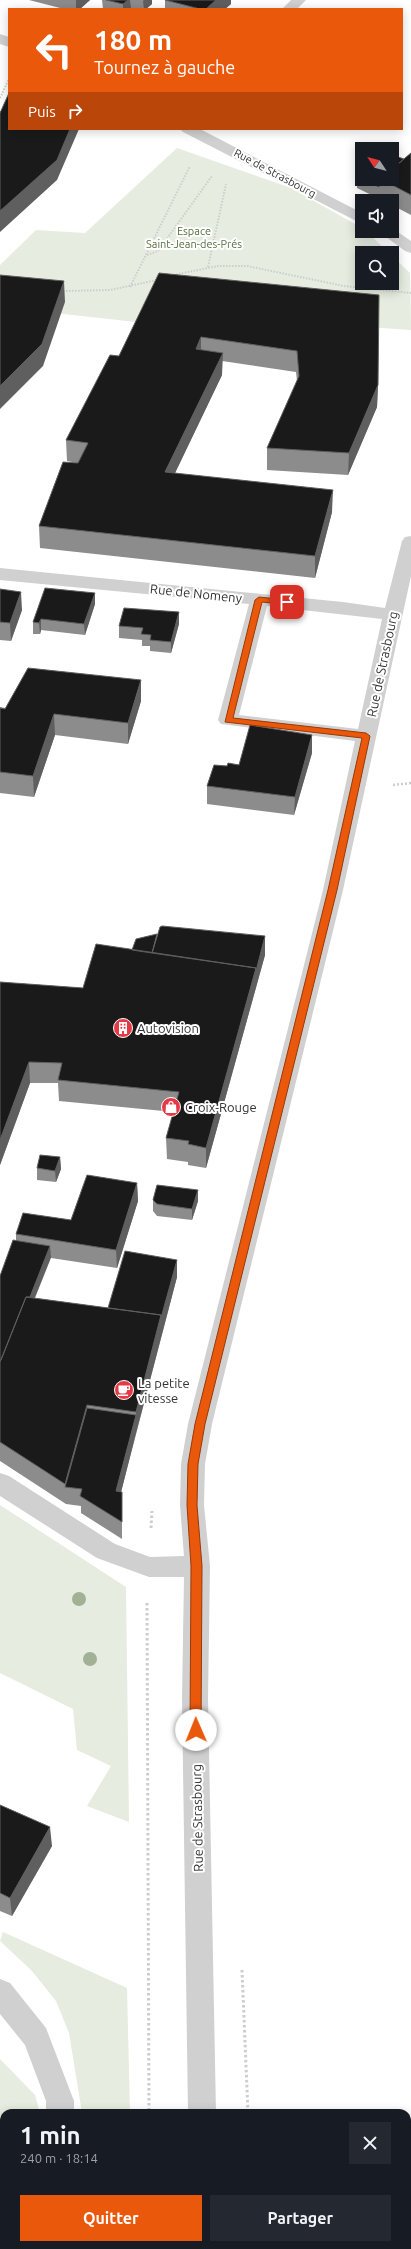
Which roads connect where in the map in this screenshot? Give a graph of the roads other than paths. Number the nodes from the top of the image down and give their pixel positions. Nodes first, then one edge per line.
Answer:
1 (299, 0) edge
2 (290, 8) edge
3 (190, 130) edge
4 (355, 215) edge
5 (396, 238) edge
6 (411, 248) edge
7 (411, 541) edge
8 (0, 574) edge
9 (259, 600) junction
10 (392, 614) junction
11 (366, 736) junction
12 (0, 1483) edge
13 (196, 1566) junction
14 (0, 1992) edge
15 (60, 2109) edge
16 (202, 2109) edge

1 - 2 street
3 - 4 street, Rue de Strasbourg
5 - 6 street
7 - 10 street, Rue de Strasbourg
8 - 9 street, Rue de Nomeny
9 - 10 street, Rue de Nomeny
9 - 11 street
10 - 11 street, Rue de Strasbourg
11 - 13 street, Rue de Strasbourg
12 - 13 street
13 - 16 street, Rue de Strasbourg
14 - 15 street

